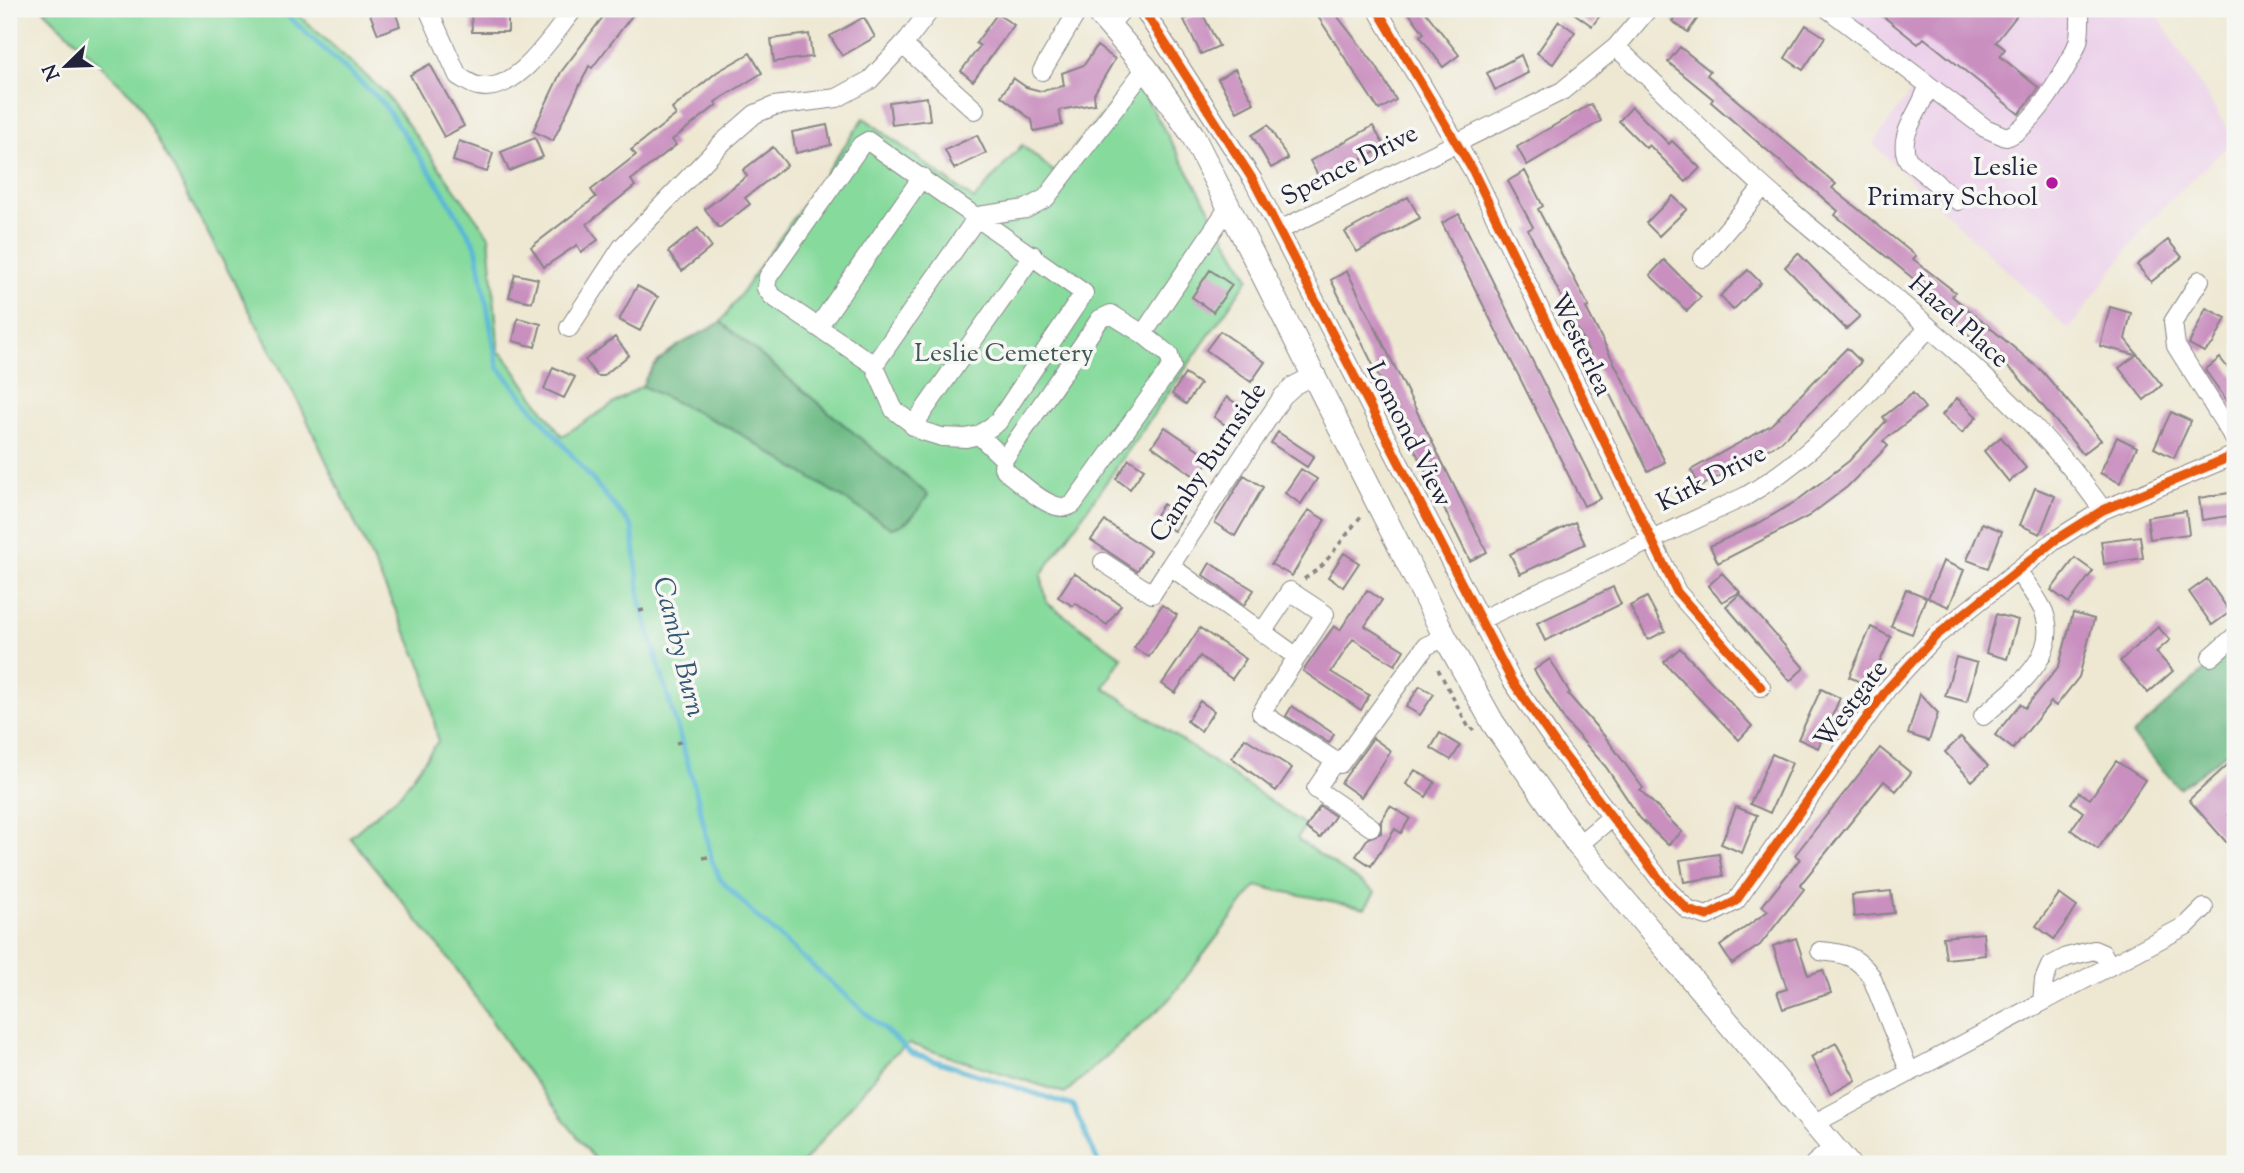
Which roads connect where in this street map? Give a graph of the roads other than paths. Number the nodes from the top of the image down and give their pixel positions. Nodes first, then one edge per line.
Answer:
1 (428, 9) edge
2 (573, 9) edge
3 (931, 9) edge
4 (1079, 9) edge
5 (1143, 9) edge
6 (1377, 9) edge
7 (1648, 9) edge
8 (1828, 9) edge
9 (2080, 9) edge
10 (1109, 14) edge
11 (903, 46) junction
12 (1616, 47) junction
13 (1146, 68) junction
14 (1042, 71) dead end
15 (1928, 85) junction
16 (975, 110) dead end
17 (1457, 142) junction
18 (922, 177) junction
19 (1763, 187) junction
20 (1958, 201) dead end
21 (1230, 205) junction
22 (978, 216) junction
23 (1280, 230) junction
24 (1033, 255) junction
25 (1703, 258) dead end
26 (2200, 280) dead end
27 (818, 327) junction
28 (569, 328) dead end
29 (1928, 329) junction
30 (1143, 334) junction
31 (874, 365) junction
32 (1315, 374) junction
33 (913, 426) junction
34 (979, 435) junction
35 (2235, 440) edge
36 (2235, 455) edge
37 (1004, 459) junction
38 (2103, 510) junction
39 (1651, 539) junction
40 (1103, 562) dead end
41 (1170, 566) junction
42 (2018, 571) junction
43 (1480, 620) junction
44 (1263, 631) junction
45 (2235, 636) edge
46 (1445, 637) junction
47 (1297, 657) junction
48 (2211, 657) dead end
49 (1761, 687) dead end
50 (1983, 716) dead end
51 (1335, 761) junction
52 (1613, 816) junction
53 (1371, 827) dead end
54 (1578, 845) junction
55 (1653, 869) joint
56 (2204, 908) dead end
57 (1820, 951) dead end
58 (2110, 966) junction
59 (2042, 1002) junction
60 (1910, 1073) junction
61 (1813, 1124) junction
62 (1841, 1156) edge
63 (1815, 1164) edge

1 - 2 street
3 - 11 street
4 - 14 street
5 - 23 street, Lomond View
6 - 17 street, Westerlea
7 - 12 street, Spence Drive
8 - 15 street
9 - 15 street
10 - 13 main road
11 - 16 street
11 - 28 street
12 - 17 street, Spence Drive
12 - 19 street, Hazel Place
13 - 21 main road
13 - 22 street
15 - 20 street
17 - 23 street, Spence Drive
17 - 39 street, Westerlea
18 - 22 street
18 - 27 street
18 - 27 street
19 - 25 street
19 - 29 street, Hazel Place
21 - 30 street
21 - 32 main road
22 - 24 street
22 - 31 street
23 - 43 street, Lomond View
24 - 33 street
24 - 34 street
26 - 35 street
27 - 31 street
29 - 38 street, Hazel Place
29 - 39 street, Kirk Drive
30 - 37 street
30 - 37 street
31 - 33 street
32 - 41 street, Camby Burnside
32 - 46 main road
33 - 34 street
34 - 37 street
36 - 38 street, Westgate
38 - 42 street, Westgate
39 - 43 street, Kirk Drive
39 - 49 street, Westerlea
40 - 41 street
41 - 44 street, Camby Burnside
42 - 50 street
42 - 55 street, Westgate
43 - 52 street, Lomond View
44 - 47 street, Camby Burnside
44 - 47 street
45 - 48 street
46 - 51 street
46 - 54 main road
47 - 51 street
51 - 53 street
52 - 54 street
52 - 55 street, Lomond View
54 - 61 main road
56 - 58 street
57 - 60 street
58 - 59 street
58 - 59 street
59 - 60 street
60 - 61 street
61 - 62 main road
62 - 63 street

